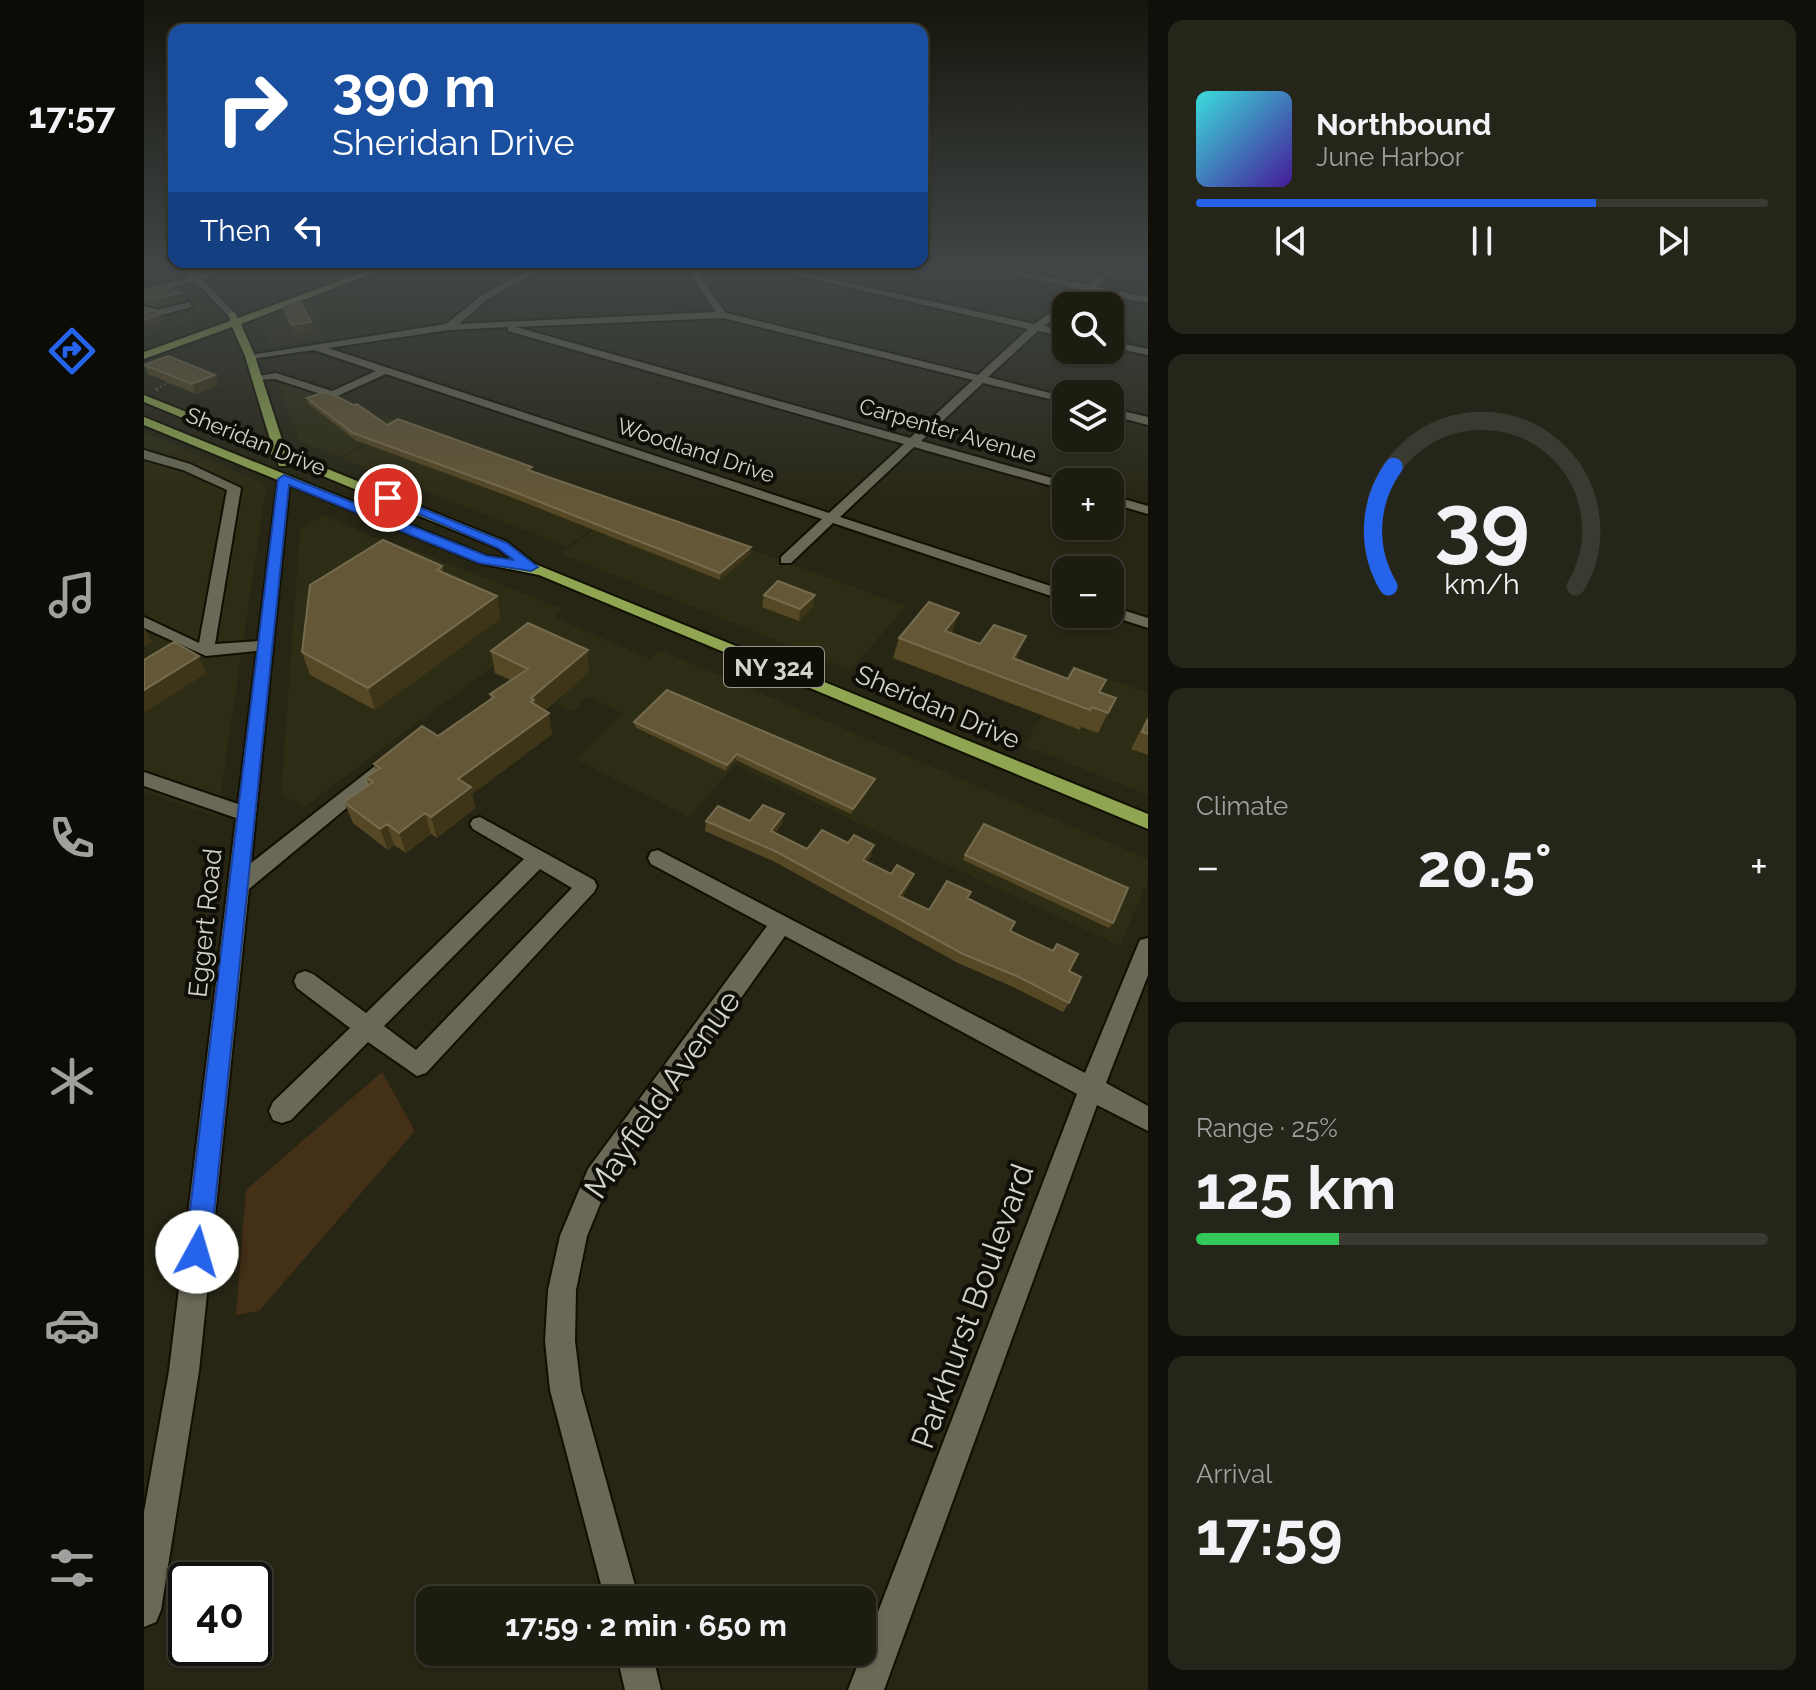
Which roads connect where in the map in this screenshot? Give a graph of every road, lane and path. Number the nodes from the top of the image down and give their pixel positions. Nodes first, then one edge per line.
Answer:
1 (169, 346) edge
2 (246, 346) edge
3 (312, 346) joint
4 (575, 346) edge
5 (847, 346) edge
6 (1016, 346) edge
7 (1124, 347) edge
8 (1148, 352) edge
9 (144, 356) edge
10 (250, 356) junction
11 (386, 370) junction
12 (257, 377) junction
13 (178, 378) edge
14 (981, 379) junction
15 (149, 395) edge
16 (1052, 397) edge
17 (1124, 415) edge
18 (144, 421) edge
19 (1148, 421) edge
20 (913, 442) junction
21 (144, 454) edge
22 (165, 463) junction
23 (144, 465) edge
24 (284, 467) junction
25 (1052, 482) edge
26 (1124, 503) edge
27 (1148, 510) edge
28 (832, 518) junction
29 (786, 560) dead end
30 (531, 567) junction
31 (1052, 591) edge
32 (1124, 615) edge
33 (144, 622) edge
34 (1148, 623) edge
35 (264, 645) junction
36 (206, 651) junction
37 (403, 754) edge
38 (144, 779) edge
39 (245, 814) junction
40 (1148, 822) edge
41 (480, 824) dead end
42 (538, 858) junction
43 (658, 858) dead end
44 (237, 886) junction
45 (781, 924) junction
46 (1148, 947) edge
47 (305, 981) dead end
48 (369, 1028) junction
49 (1091, 1089) junction
50 (282, 1111) dead end
51 (1148, 1119) edge
52 (618, 1586) edge
53 (144, 1610) edge
54 (637, 1666) edge
55 (643, 1690) edge
56 (866, 1690) edge

1 - 9 main road
2 - 10 main road, Eggert Road
3 - 10 street
3 - 11 street, Woodland Drive
4 - 20 street, Carpenter Avenue
5 - 14 street
6 - 14 street
7 - 8 street
10 - 12 main road, Eggert Road
11 - 12 street
11 - 28 street, Woodland Drive
12 - 24 main road, Eggert Road
13 - 15 path
14 - 16 street
14 - 20 street
15 - 24 main road, Sheridan Drive / NY 324
17 - 19 street
18 - 24 main road, Sheridan Drive / NY 324
20 - 25 street, Carpenter Avenue
20 - 28 street
21 - 22 street
22 - 23 street
22 - 36 street
24 - 30 main road, Sheridan Drive / NY 324
24 - 30 main road, Sheridan Drive / NY 324
24 - 35 street, Eggert Road
26 - 27 street
28 - 29 street
28 - 31 street, Woodland Drive
30 - 40 main road, Sheridan Drive / NY 324
32 - 34 street
33 - 36 street
35 - 36 street
35 - 39 street, Eggert Road
37 - 44 street
38 - 39 street
39 - 44 street, Eggert Road
41 - 42 street
42 - 48 street
42 - 48 street
43 - 45 street
44 - 53 street, Eggert Road
45 - 49 street
45 - 52 street, Mayfield Avenue
46 - 49 street, Parkhurst Boulevard
47 - 48 street
48 - 50 street
49 - 51 street
49 - 56 street, Parkhurst Boulevard
54 - 55 street

